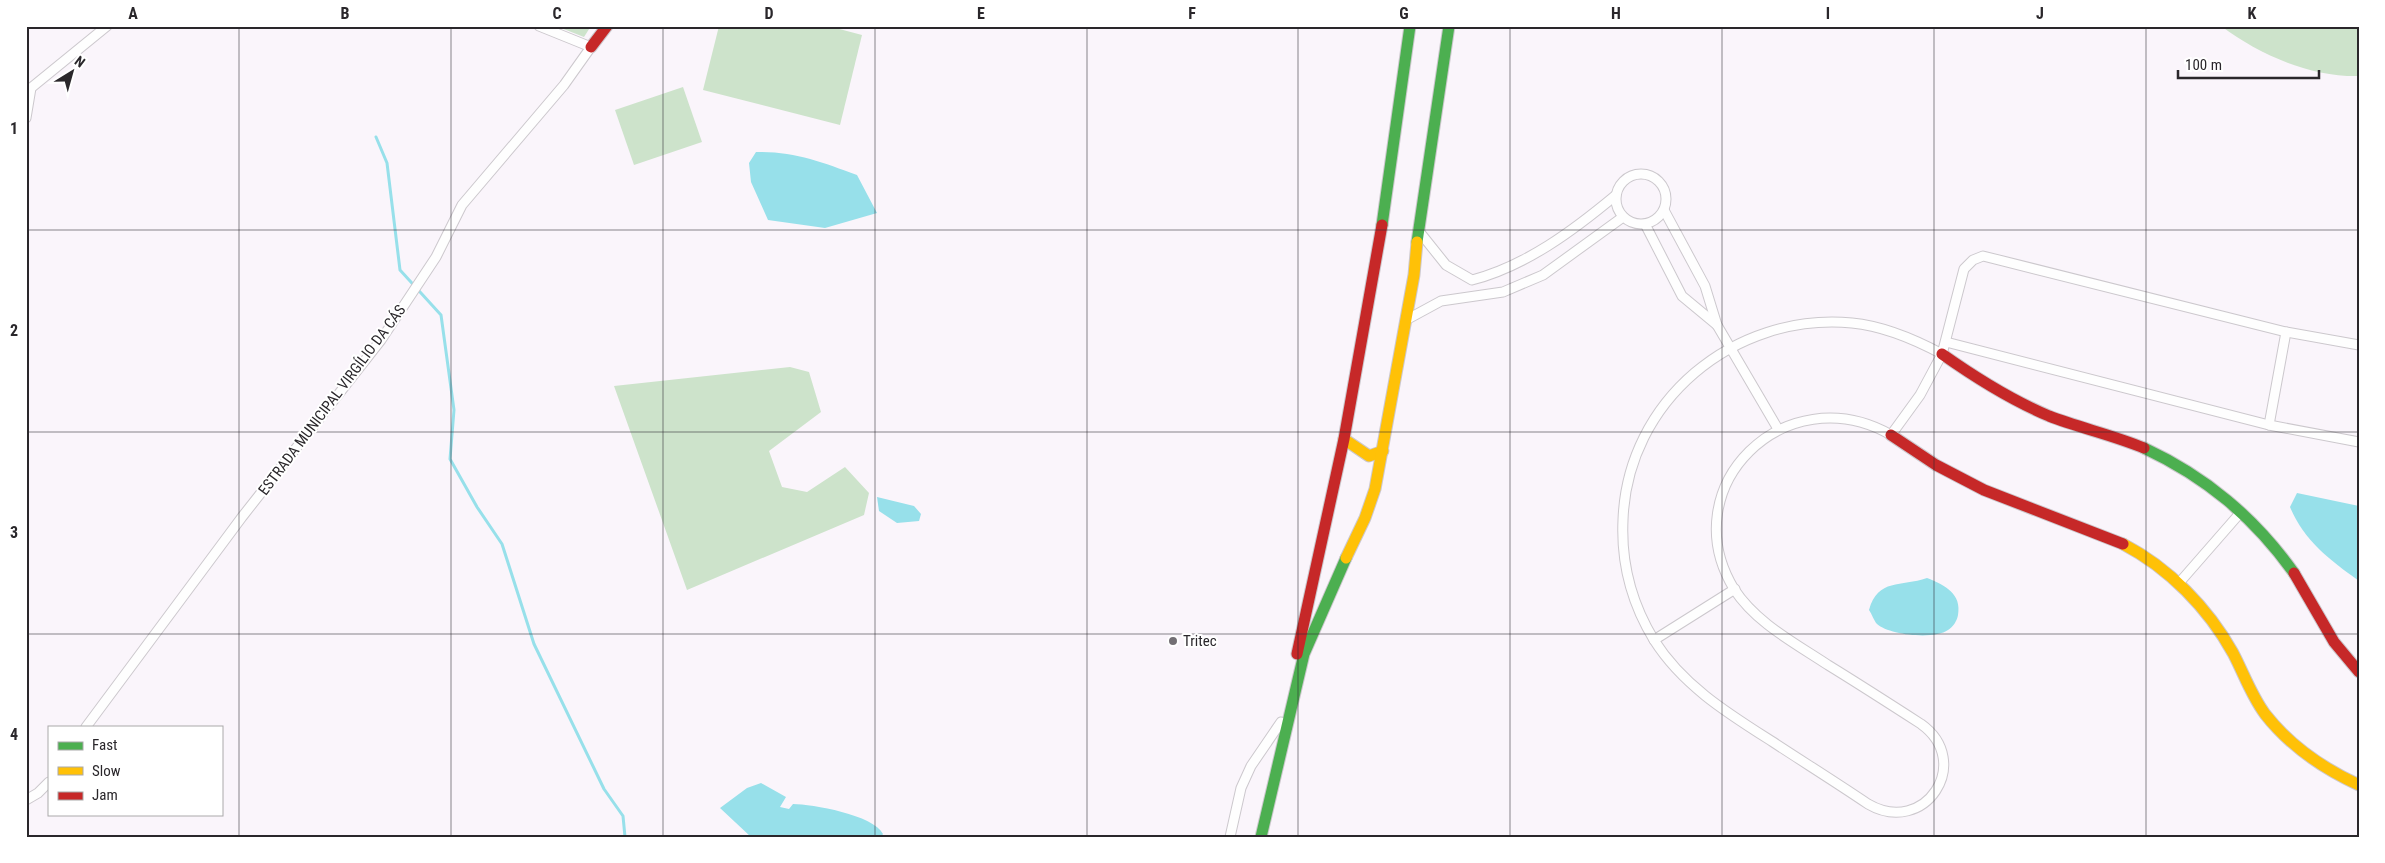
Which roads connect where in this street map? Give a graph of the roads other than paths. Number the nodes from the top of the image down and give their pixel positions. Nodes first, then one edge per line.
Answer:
1 (107, 26) edge
2 (539, 26) edge
3 (607, 26) edge
4 (1410, 26) edge
5 (1437, 26) edge
6 (1448, 31) edge
7 (591, 47) junction
8 (29, 90) edge
9 (26, 118) edge
10 (1616, 195) junction
11 (1664, 210) junction
12 (1623, 217) junction
13 (1646, 224) junction
14 (1418, 230) junction
15 (1406, 320) junction
16 (1717, 325) junction
17 (2286, 332) junction
18 (1946, 342) junction
19 (2359, 345) edge
20 (1730, 348) junction
21 (1942, 354) junction
22 (2269, 425) junction
23 (1778, 429) junction
24 (1891, 435) junction
25 (1344, 439) junction
26 (2359, 442) edge
27 (1383, 451) junction
28 (2241, 512) junction
29 (2179, 583) junction
30 (1735, 589) junction
31 (1654, 640) junction
32 (2359, 672) edge
33 (1281, 722) junction
34 (87, 726) edge
35 (48, 783) edge
36 (2359, 784) edge
37 (26, 800) edge
38 (1230, 837) edge
39 (1254, 837) edge
40 (1261, 837) edge

1 - 8 street
2 - 7 street
3 - 7 main road
4 - 25 main road
5 - 6 main road
6 - 14 main road
7 - 34 street, ESTRADA MUNICIPAL VIRGÍLIO DA CÁS
8 - 9 street
10 - 11 street
10 - 12 street
10 - 14 street
11 - 13 street
11 - 16 street
12 - 13 street
12 - 15 street
13 - 16 street
14 - 15 main road
15 - 27 main road
16 - 20 street
17 - 18 street
17 - 19 street
17 - 22 street
18 - 21 street
18 - 22 street
20 - 21 street
20 - 23 street
20 - 31 street
21 - 24 street
21 - 28 main road
22 - 26 street
23 - 24 street
23 - 30 street
24 - 29 main road
25 - 27 main road
25 - 33 main road
27 - 40 main road
28 - 29 street
28 - 32 main road
29 - 36 main road
30 - 31 street
30 - 31 street
33 - 38 street
33 - 39 main road
35 - 37 street

